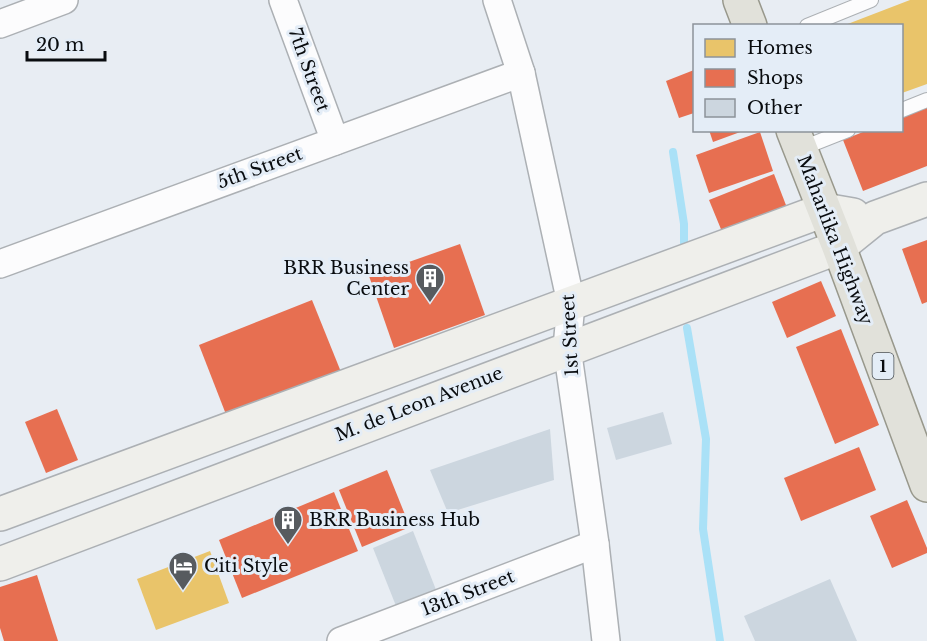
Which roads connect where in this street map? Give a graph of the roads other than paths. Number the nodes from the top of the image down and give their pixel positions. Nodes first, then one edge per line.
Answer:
1 (64, 0) edge
2 (283, 0) edge
3 (497, 0) edge
4 (740, 0) edge
5 (871, 0) edge
6 (0, 24) edge
7 (749, 24) edge
8 (812, 24) edge
9 (521, 73) junction
10 (927, 100) edge
11 (903, 110) edge
12 (838, 132) edge
13 (797, 140) edge
14 (335, 141) junction
15 (927, 199) edge
16 (824, 210) junction
17 (875, 218) junction
18 (839, 247) junction
19 (0, 264) edge
20 (571, 303) junction
21 (567, 348) junction
22 (927, 485) edge
23 (0, 514) edge
24 (595, 544) junction
25 (0, 564) edge
26 (341, 641) edge
27 (606, 641) edge

1 - 6 street
2 - 14 street, 7th Street
3 - 9 street, 1st Street
4 - 7 main road
5 - 8 lane
9 - 14 street, 5th Street
9 - 20 street, 1st Street
10 - 11 lane
12 - 13 lane
13 - 16 main road, Maharlika Highway / 1
14 - 19 street, 5th Street
15 - 17 main road
16 - 17 main road
16 - 18 main road, Maharlika Highway / 1
16 - 20 main road
17 - 18 main road, M. de Leon Avenue
18 - 21 main road, M. de Leon Avenue
18 - 22 main road, Maharlika Highway / 1
20 - 21 street, 1st Street
20 - 23 main road
21 - 24 street, 1st Street
21 - 25 main road, M. de Leon Avenue
24 - 26 street, 13th Street
24 - 27 street, 1st Street

